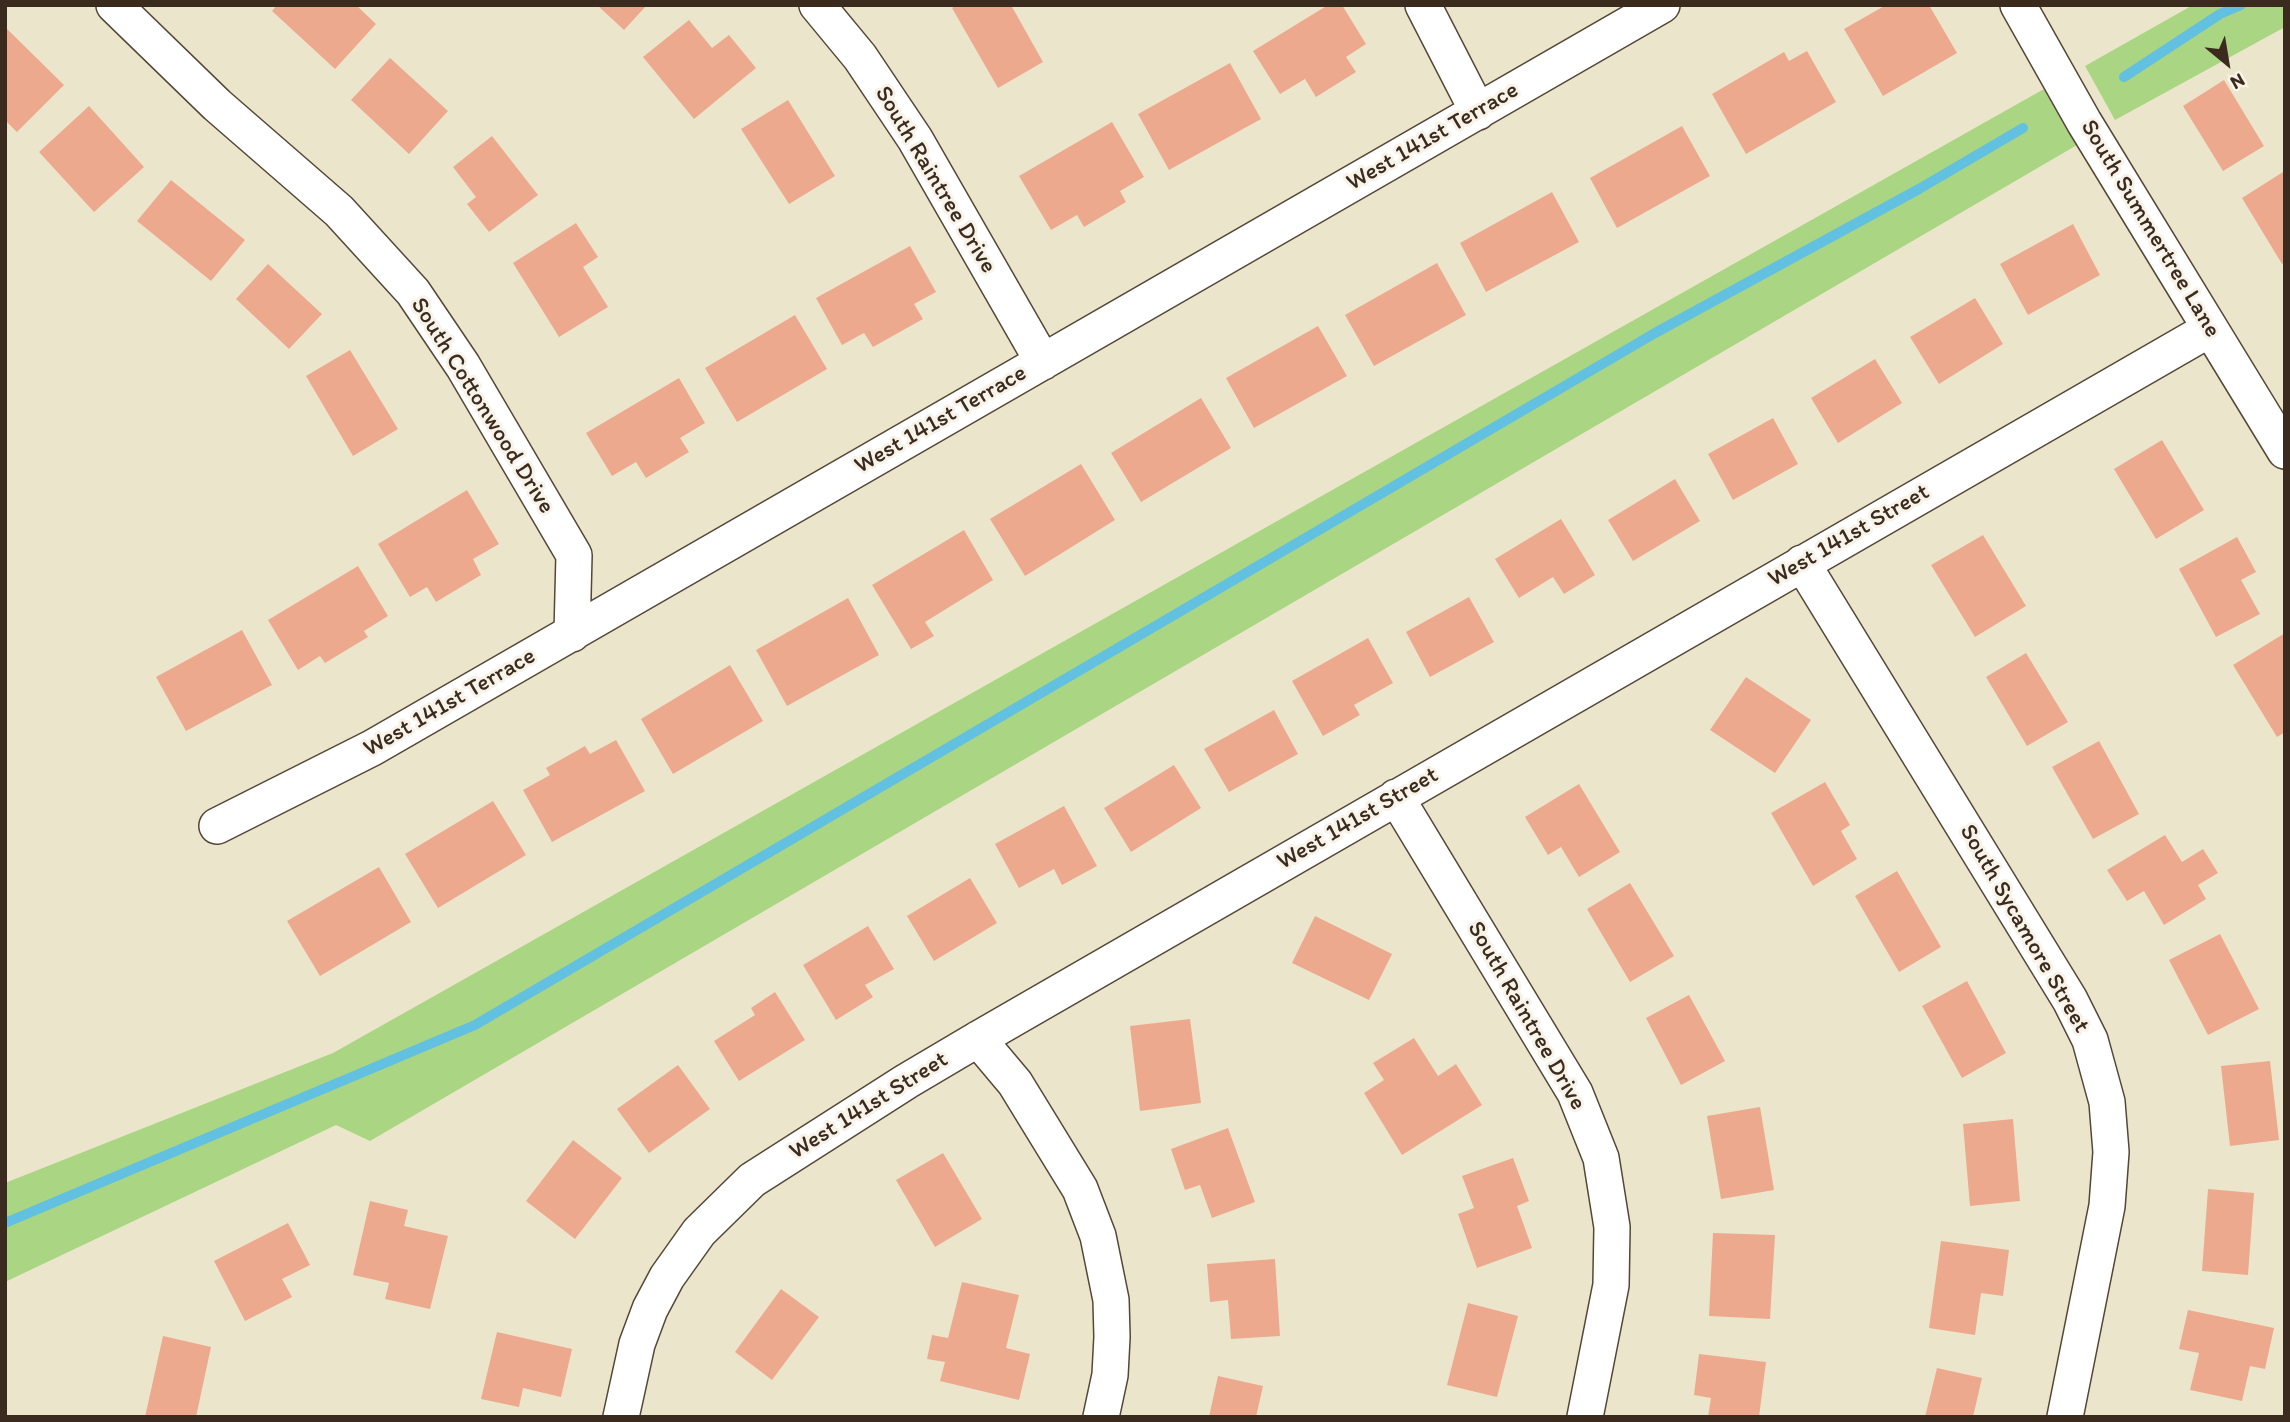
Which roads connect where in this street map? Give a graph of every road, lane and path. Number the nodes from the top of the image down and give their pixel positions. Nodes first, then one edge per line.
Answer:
1 (114, 5) edge
2 (817, 5) edge
3 (1423, 5) edge
4 (1662, 5) edge
5 (2018, 5) edge
6 (1478, 112) junction
7 (2210, 329) junction
8 (1042, 362) junction
9 (2285, 451) edge
10 (1802, 563) junction
11 (572, 634) junction
12 (1396, 797) junction
13 (217, 827) dead end
14 (978, 1039) junction
15 (621, 1417) edge
16 (1101, 1417) edge
17 (1585, 1417) edge
18 (2065, 1417) edge

1 - 11 street, South Cottonwood Drive
2 - 8 street, South Raintree Drive
3 - 6 street
4 - 6 street, West 141st Terrace
5 - 7 street, South Summertree Lane
6 - 8 street, West 141st Terrace
7 - 9 street, South Summertree Lane
7 - 10 street, West 141st Street
8 - 11 street, West 141st Terrace
10 - 12 street, West 141st Street
10 - 18 street, South Sycamore Street
11 - 13 street, West 141st Terrace
12 - 14 street, West 141st Street
12 - 17 street, South Raintree Drive
14 - 15 street, West 141st Street
14 - 16 street

